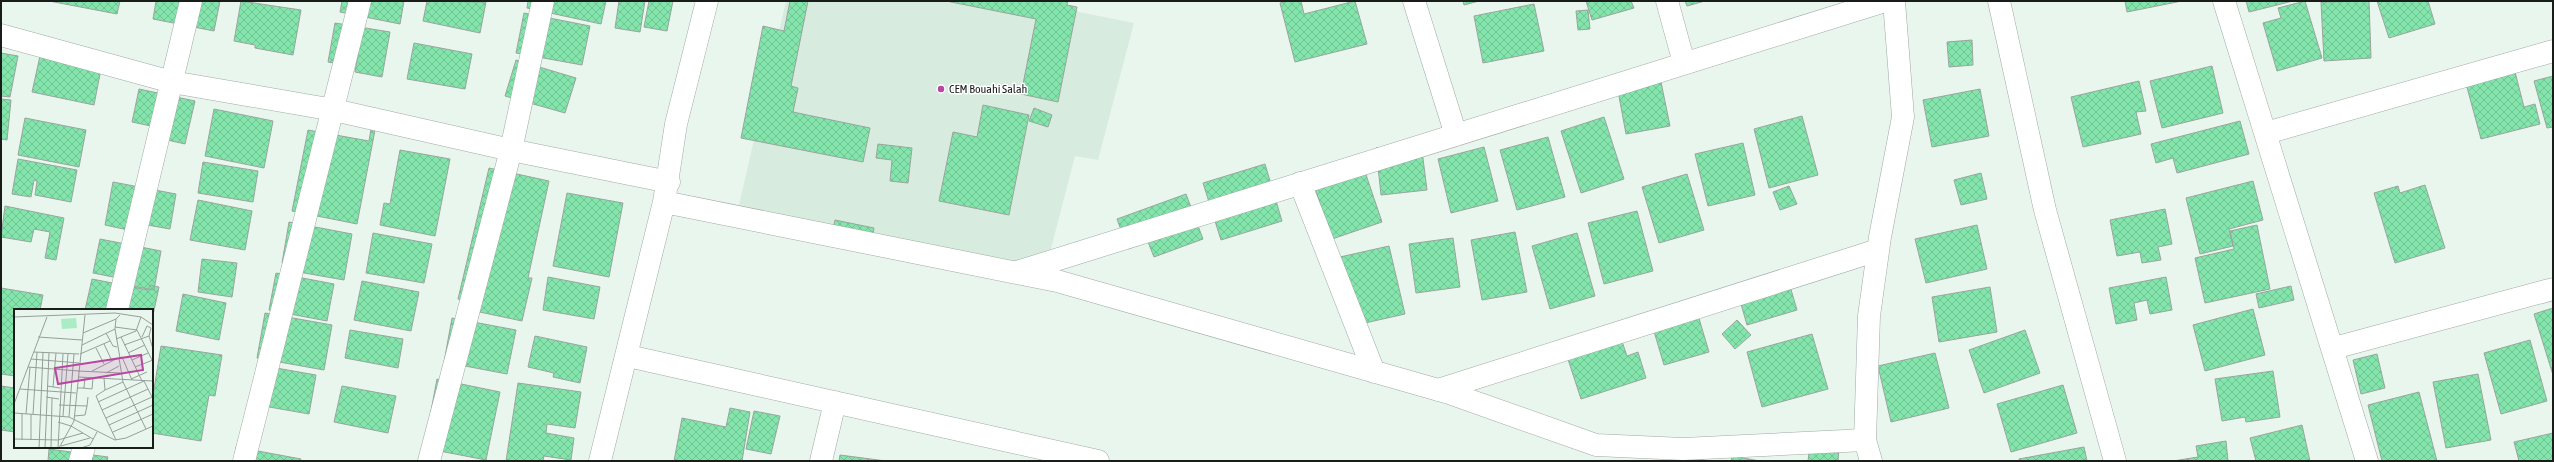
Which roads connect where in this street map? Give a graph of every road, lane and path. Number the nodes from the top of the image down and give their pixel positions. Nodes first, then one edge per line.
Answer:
1 (191, 1) edge
2 (360, 1) edge
3 (543, 1) edge
4 (708, 1) edge
5 (1414, 1) edge
6 (1667, 1) edge
7 (1885, 1) edge
8 (1894, 1) edge
9 (1999, 1) edge
10 (2224, 1) edge
11 (1, 35) edge
12 (2553, 51) edge
13 (1684, 64) junction
14 (172, 82) junction
15 (334, 110) junction
16 (2266, 132) junction
17 (1456, 135) junction
18 (511, 150) junction
19 (1300, 183) junction
20 (667, 192) junction
21 (1878, 250) junction
22 (1014, 273) junction
23 (2553, 289) edge
24 (117, 309) edge
25 (2334, 348) junction
26 (628, 356) junction
27 (1374, 372) junction
28 (1438, 390) junction
29 (835, 402) junction
30 (1865, 440) junction
31 (84, 448) edge
32 (1681, 455) edge
33 (1056, 456) edge
34 (80, 461) edge
35 (244, 461) edge
36 (429, 461) edge
37 (600, 461) edge
38 (821, 461) edge
39 (1098, 461) edge
40 (1871, 461) edge
41 (2115, 461) edge
42 (2367, 461) edge

1 - 14 street
2 - 15 street
3 - 18 street
4 - 20 street
5 - 17 street
6 - 13 street
7 - 13 street
8 - 21 street
9 - 41 street
10 - 16 street
11 - 14 street
12 - 16 street
13 - 17 street
14 - 15 street
14 - 24 street
15 - 18 street
15 - 35 street
16 - 25 street
17 - 19 street
18 - 20 street
18 - 36 street
19 - 22 street
19 - 27 street
20 - 22 street
20 - 26 street
21 - 28 street
21 - 30 street
22 - 27 street
23 - 25 street
25 - 42 street
26 - 29 street
26 - 37 street
27 - 28 street
28 - 32 street
29 - 33 street
29 - 38 street
30 - 32 street
30 - 40 street
31 - 34 street
33 - 39 street

